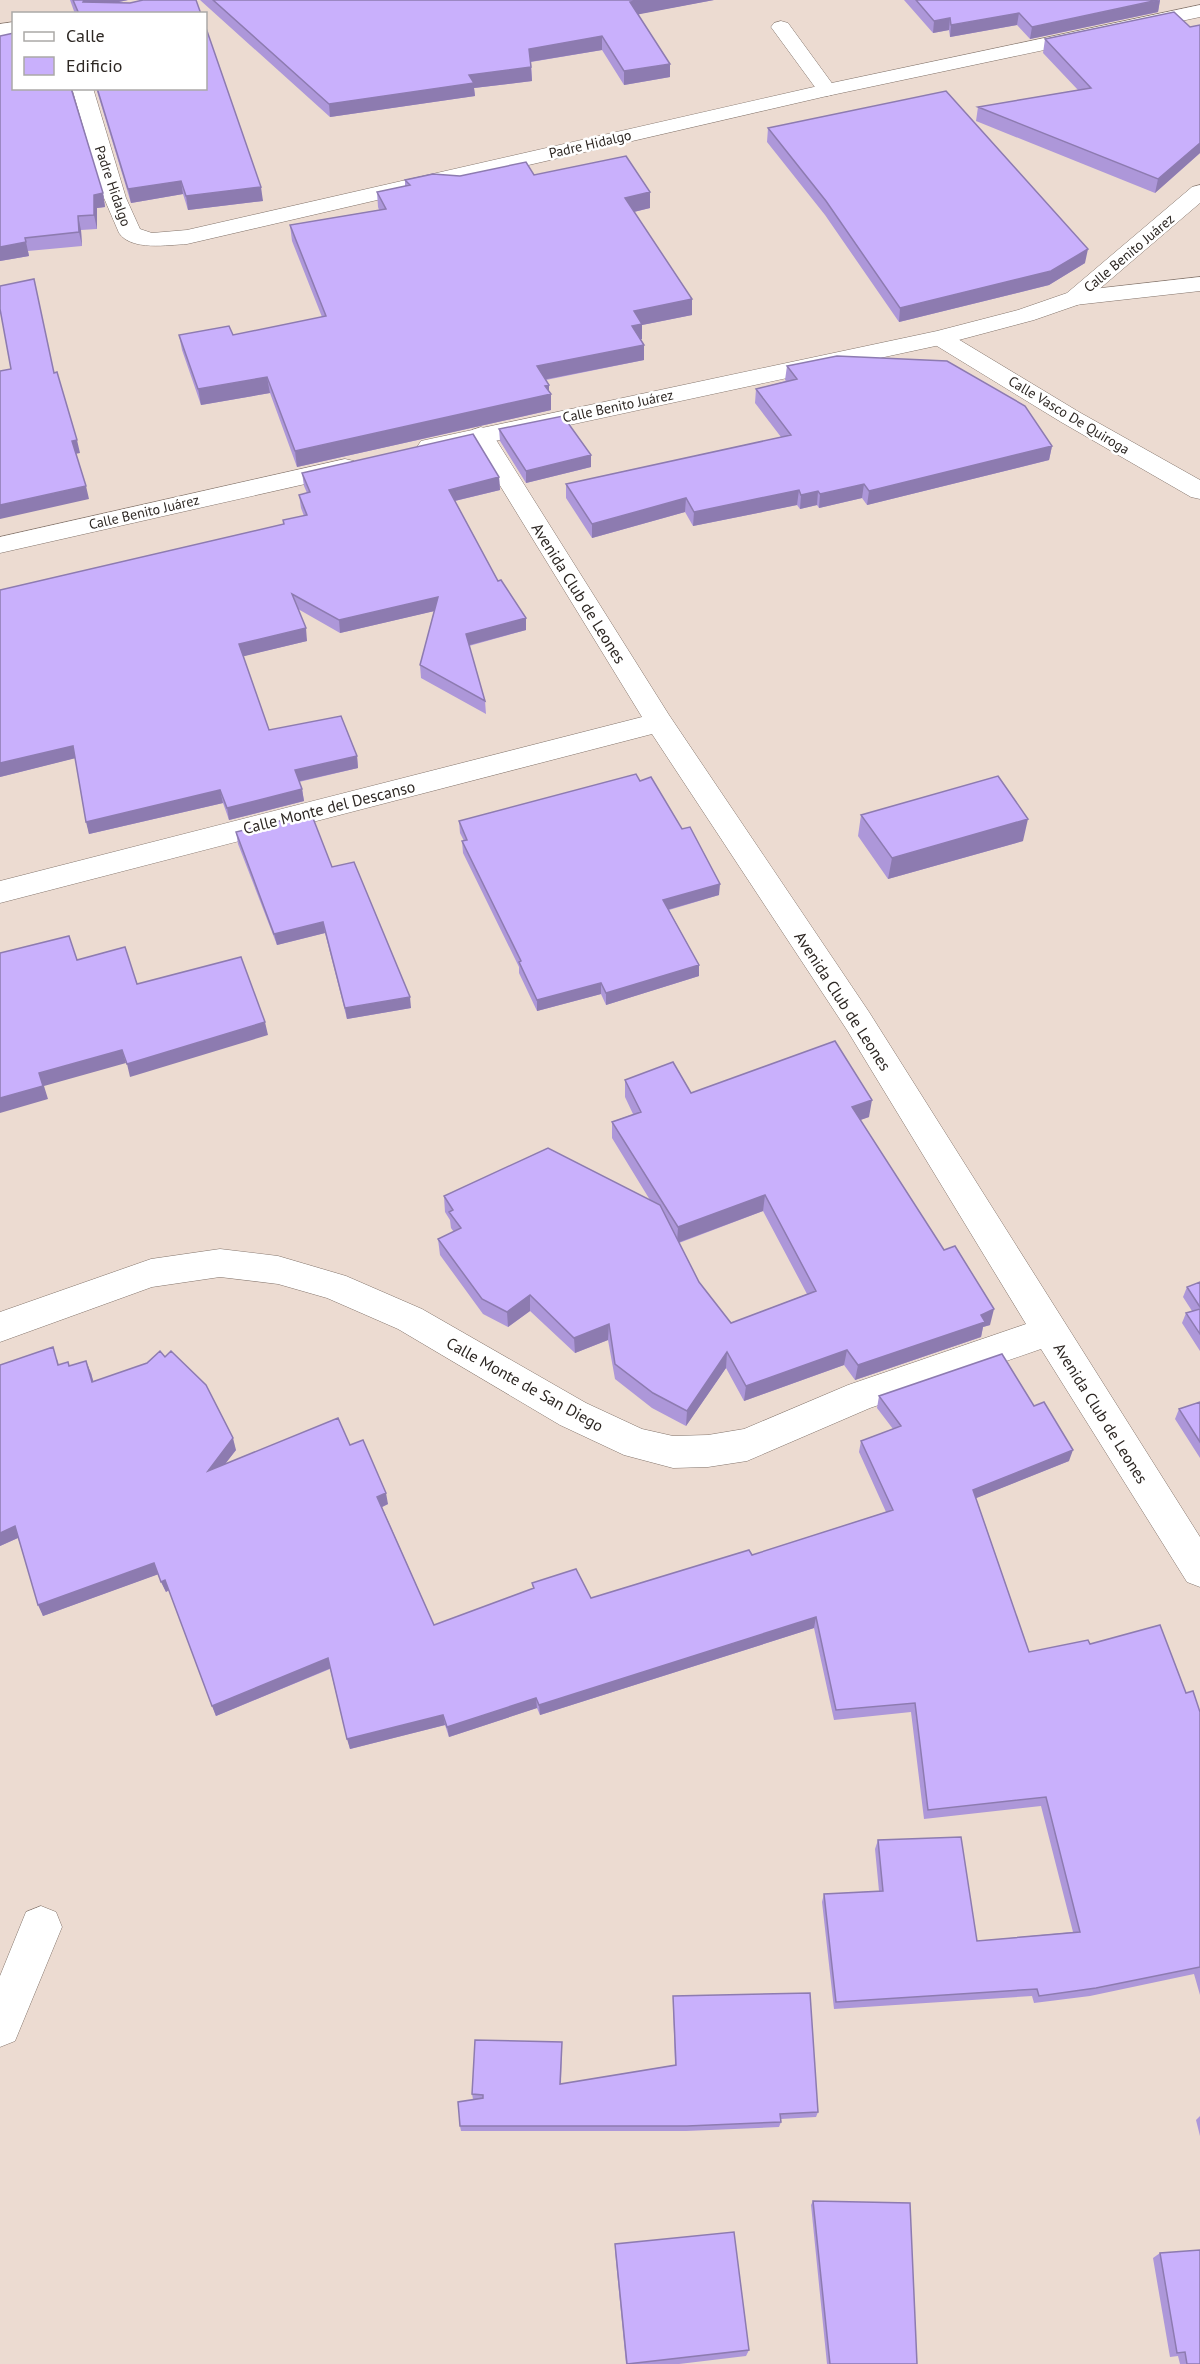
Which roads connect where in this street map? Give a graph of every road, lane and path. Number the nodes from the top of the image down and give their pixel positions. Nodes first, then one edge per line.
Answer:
1 (1200, 11) edge
2 (781, 27) dead end
3 (83, 90) edge
4 (827, 90) junction
5 (1200, 192) edge
6 (1200, 284) edge
7 (1076, 298) junction
8 (940, 338) junction
9 (481, 435) junction
10 (413, 451) edge
11 (367, 462) edge
12 (1200, 491) edge
13 (0, 545) edge
14 (659, 722) junction
15 (0, 892) edge
16 (0, 1327) edge
17 (1049, 1331) junction
18 (1200, 1570) edge
19 (41, 1927) dead end
20 (0, 2026) edge

1 - 4 street, Padre Hidalgo
2 - 4 street
3 - 4 street, Padre Hidalgo
5 - 7 street, Calle Benito Juárez
6 - 7 street
7 - 8 street, Calle Benito Juárez
8 - 9 street, Calle Benito Juárez
8 - 12 street, Calle Vasco De Quiroga
9 - 10 street, Calle Benito Juárez
9 - 14 street, Avenida Club de Leones
11 - 13 street, Calle Benito Juárez
14 - 15 street, Calle Monte del Descanso
14 - 17 street, Avenida Club de Leones
16 - 17 street, Calle Monte de San Diego
17 - 18 street, Avenida Club de Leones
19 - 20 street

